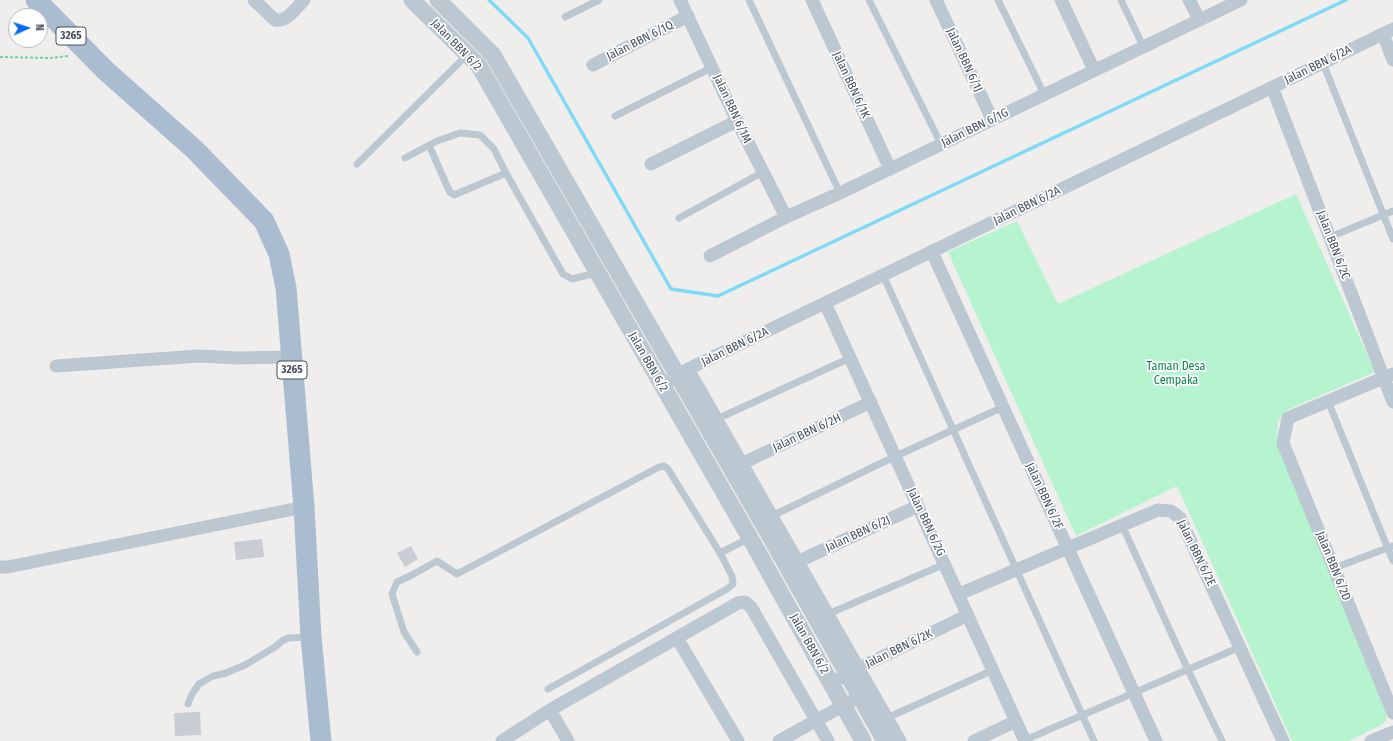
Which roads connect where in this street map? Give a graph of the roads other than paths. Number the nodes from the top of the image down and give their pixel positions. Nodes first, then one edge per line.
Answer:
1 (36, 0) edge
2 (254, 0) edge
3 (304, 0) edge
4 (412, 0) edge
5 (438, 0) edge
6 (599, 0) edge
7 (680, 0) edge
8 (749, 0) edge
9 (812, 0) edge
10 (869, 0) edge
11 (936, 0) edge
12 (998, 0) edge
13 (1061, 0) edge
14 (1121, 0) edge
15 (1190, 0) edge
16 (1240, 0) edge
17 (688, 16) junction
18 (565, 17) dead end
19 (1199, 20) junction
20 (1388, 32) edge
21 (1143, 46) junction
22 (467, 55) junction
23 (1393, 60) edge
24 (1324, 62) junction
25 (593, 65) dead end
26 (713, 68) junction
27 (1094, 70) junction
28 (1272, 87) junction
29 (1044, 94) junction
30 (615, 116) dead end
31 (992, 120) junction
32 (737, 121) junction
33 (941, 144) junction
34 (429, 145) junction
35 (405, 158) dead end
36 (357, 164) dead end
37 (651, 164) dead end
38 (890, 169) junction
39 (763, 172) junction
40 (506, 173) junction
41 (840, 193) junction
42 (1393, 211) edge
43 (1384, 215) junction
44 (786, 217) junction
45 (679, 218) dead end
46 (1330, 237) junction
47 (1393, 239) edge
48 (932, 252) junction
49 (710, 256) dead end
50 (597, 272) junction
51 (883, 275) junction
52 (825, 303) junction
53 (291, 357) junction
54 (850, 358) junction
55 (56, 366) dead end
56 (683, 373) junction
57 (1388, 376) edge
58 (662, 385) junction
59 (1328, 401) junction
60 (871, 402) junction
61 (1393, 402) edge
62 (1003, 407) junction
63 (717, 419) junction
64 (953, 430) junction
65 (896, 456) junction
66 (742, 463) junction
67 (918, 506) junction
68 (304, 507) junction
69 (772, 516) junction
70 (1122, 526) junction
71 (750, 538) junction
72 (1390, 547) edge
73 (1068, 548) junction
74 (720, 553) junction
75 (798, 561) junction
76 (1393, 561) edge
77 (945, 564) junction
78 (0, 567) edge
79 (1334, 568) junction
80 (1017, 570) junction
81 (959, 594) junction
82 (828, 614) junction
83 (968, 615) junction
84 (311, 637) junction
85 (677, 638) junction
86 (1240, 647) junction
87 (417, 652) dead end
88 (993, 670) junction
89 (1188, 670) junction
90 (853, 671) junction
91 (831, 683) junction
92 (548, 689) dead end
93 (1134, 693) junction
94 (859, 697) junction
95 (188, 704) dead end
96 (843, 706) junction
97 (550, 710) junction
98 (1393, 712) edge
99 (1082, 716) junction
100 (887, 718) junction
101 (816, 720) junction
102 (1016, 721) junction
103 (1393, 732) edge
104 (321, 741) edge
105 (502, 741) edge
106 (568, 741) edge
107 (738, 741) edge
108 (779, 741) edge
109 (828, 741) edge
110 (863, 741) edge
111 (884, 741) edge
112 (900, 741) edge
113 (974, 741) edge
114 (1025, 741) edge
115 (1094, 741) edge
116 (1156, 741) edge
117 (1222, 741) edge
118 (1283, 741) edge
119 (1371, 741) edge

1 - 53 main road, 3265
2 - 3 street
4 - 22 street, Jalan BBN 6/2
5 - 56 street, Jalan BBN 6/2
6 - 18 lane
7 - 17 street, Jalan BBN 6/1M
8 - 41 lane
9 - 38 street, Jalan BBN 6/1K
10 - 33 lane
11 - 31 street, Jalan BBN 6/1J
12 - 29 lane
13 - 27 street
14 - 21 lane
15 - 19 street
16 - 19 street, Jalan BBN 6/1G
17 - 25 street, Jalan BBN 6/1Q
17 - 26 street, Jalan BBN 6/1M
19 - 21 street, Jalan BBN 6/1G
20 - 23 street
20 - 24 street, Jalan BBN 6/2A
21 - 27 street, Jalan BBN 6/1G
22 - 36 lane
22 - 50 street, Jalan BBN 6/2
24 - 28 street, Jalan BBN 6/2A
24 - 43 lane
26 - 30 lane
26 - 32 street, Jalan BBN 6/1M
27 - 29 street, Jalan BBN 6/1G
28 - 46 street, Jalan BBN 6/2C
28 - 48 street, Jalan BBN 6/2A
29 - 31 street, Jalan BBN 6/1G
31 - 33 street, Jalan BBN 6/1G
32 - 37 street
32 - 39 street, Jalan BBN 6/1M
33 - 38 street, Jalan BBN 6/1G
34 - 35 lane
34 - 40 lane
34 - 40 lane
38 - 41 street, Jalan BBN 6/1G
39 - 44 street, Jalan BBN 6/1M
39 - 45 lane
40 - 50 lane
41 - 44 street, Jalan BBN 6/1G
42 - 43 lane
43 - 46 lane
43 - 47 lane
44 - 49 street, Jalan BBN 6/1G
46 - 57 street, Jalan BBN 6/2C
48 - 51 street, Jalan BBN 6/2A
48 - 62 street, Jalan BBN 6/2F
50 - 58 street, Jalan BBN 6/2
51 - 52 street, Jalan BBN 6/2A
51 - 64 lane
52 - 54 street, Jalan BBN 6/2G
52 - 56 street, Jalan BBN 6/2A
53 - 55 street
53 - 68 main road, 3265
54 - 60 street, Jalan BBN 6/2G
54 - 63 lane
56 - 58 street, Jalan BBN 6/2A
56 - 63 street
56 - 90 street, Jalan BBN 6/2
57 - 59 street
57 - 61 street, Jalan BBN 6/2C
58 - 71 street, Jalan BBN 6/2
59 - 72 lane
59 - 79 street, Jalan BBN 6/2D
60 - 65 street, Jalan BBN 6/2G
60 - 66 street, Jalan BBN 6/2H
62 - 64 lane
62 - 73 street, Jalan BBN 6/2F
63 - 66 street
64 - 65 lane
64 - 80 lane
65 - 67 street, Jalan BBN 6/2G
65 - 69 lane
66 - 69 street
67 - 75 street, Jalan BBN 6/2J
67 - 77 street, Jalan BBN 6/2G
68 - 78 street
68 - 84 main road, 3265
69 - 75 street
70 - 73 street, Jalan BBN 6/2E
70 - 86 street, Jalan BBN 6/2E
70 - 89 lane
71 - 74 lane
71 - 91 street, Jalan BBN 6/2
72 - 76 lane
72 - 79 lane
73 - 80 street, Jalan BBN 6/2E
73 - 93 street, Jalan BBN 6/2F
74 - 87 lane
74 - 92 lane
75 - 82 street
77 - 81 street, Jalan BBN 6/2G
77 - 82 lane
79 - 98 street, Jalan BBN 6/2D
80 - 81 street, Jalan BBN 6/2E
80 - 99 lane
81 - 83 street, Jalan BBN 6/2G
82 - 90 street
83 - 88 street, Jalan BBN 6/2G
83 - 90 street, Jalan BBN 6/2K
84 - 95 lane
84 - 104 main road, 3265
85 - 97 street
85 - 101 street
85 - 107 street
86 - 89 lane
86 - 118 street, Jalan BBN 6/2E
88 - 100 lane
88 - 102 street, Jalan BBN 6/2G
89 - 93 lane
89 - 117 lane
90 - 91 street, Jalan BBN 6/2K
90 - 94 street, Jalan BBN 6/2
90 - 100 street
91 - 96 street, Jalan BBN 6/2
93 - 99 lane
93 - 116 street, Jalan BBN 6/2F
94 - 96 street
94 - 111 street, Jalan BBN 6/2
96 - 101 street
96 - 110 street, Jalan BBN 6/2
97 - 105 street
97 - 106 street
99 - 114 lane
99 - 115 lane
100 - 112 street
101 - 108 street
101 - 109 street
102 - 113 street
102 - 114 street, Jalan BBN 6/2G
103 - 119 street

